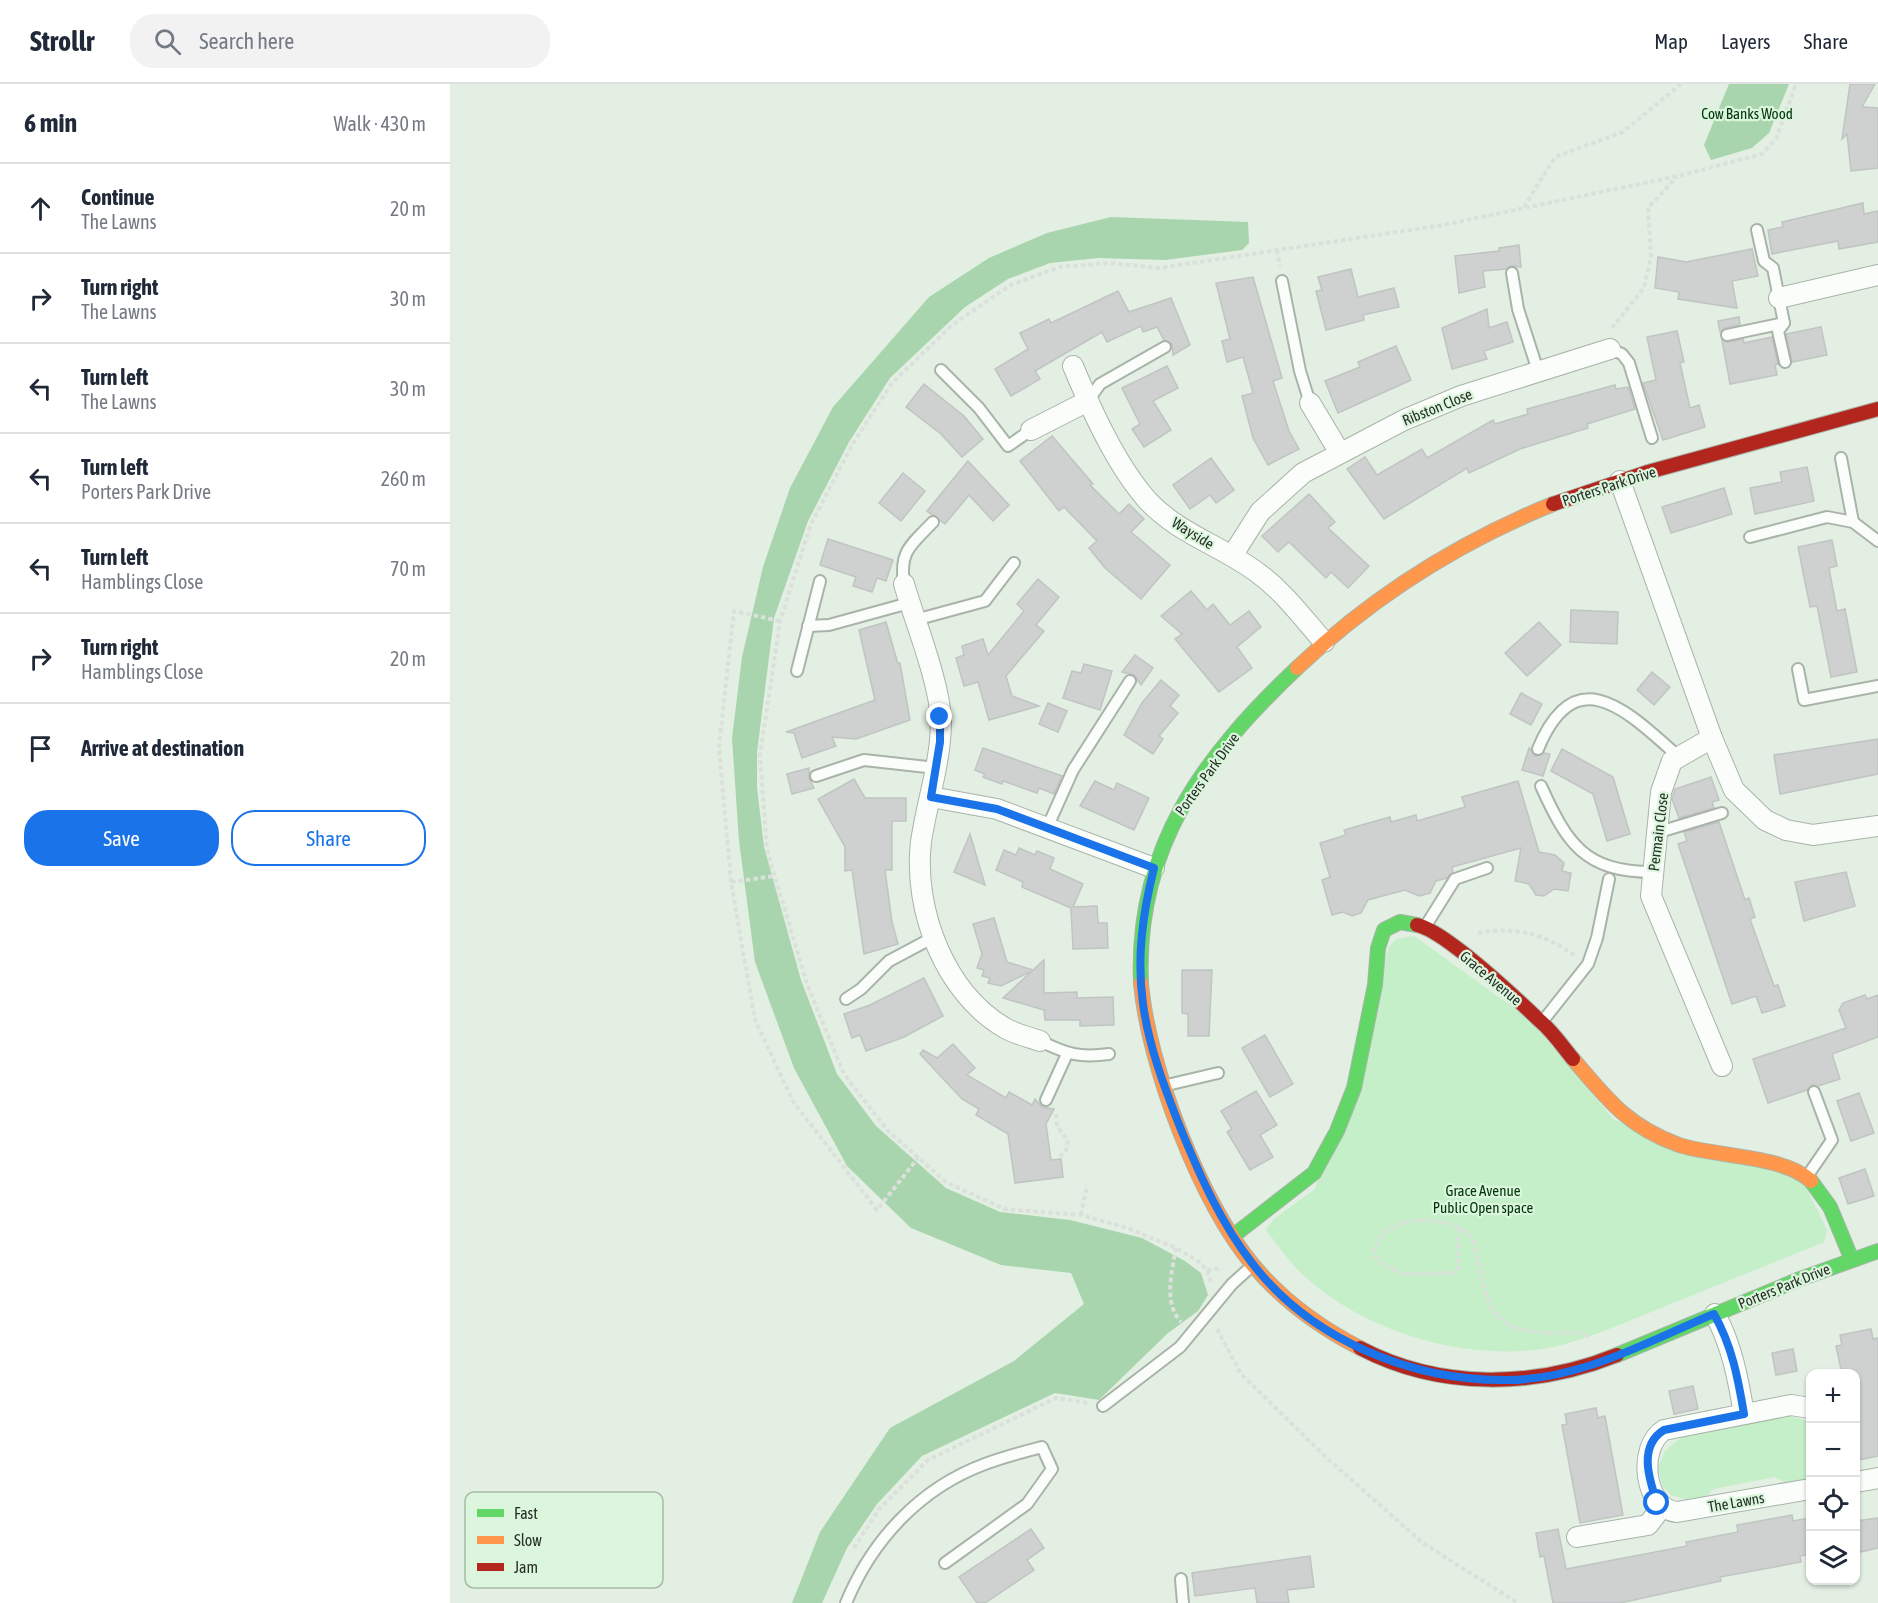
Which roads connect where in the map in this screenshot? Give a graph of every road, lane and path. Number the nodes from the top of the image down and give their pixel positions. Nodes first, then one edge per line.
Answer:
1 (1681, 84) edge
2 (1796, 84) edge
3 (1678, 176) junction
4 (1523, 207) junction
5 (1757, 230) dead end
6 (1512, 273) dead end
7 (1878, 275) edge
8 (1282, 281) dead end
9 (1779, 298) junction
10 (1784, 323) junction
11 (1727, 335) dead end
12 (1165, 347) dead end
13 (1610, 349) junction
14 (1785, 362) dead end
15 (1073, 366) dead end
16 (941, 370) dead end
17 (1538, 371) junction
18 (1088, 401) junction
19 (1310, 403) joint
20 (1878, 409) edge
21 (1030, 430) joint
22 (1652, 438) dead end
23 (1340, 453) junction
24 (1841, 458) dead end
25 (1620, 481) junction
26 (933, 522) dead end
27 (1853, 522) junction
28 (1750, 537) dead end
29 (1878, 541) edge
30 (1232, 556) junction
31 (1014, 563) dead end
32 (820, 581) dead end
33 (909, 602) junction
34 (780, 621) junction
35 (808, 626) junction
36 (1324, 642) junction
37 (1798, 669) dead end
38 (797, 671) dead end
39 (1130, 681) dead end
40 (1878, 686) edge
41 (1712, 738) junction
42 (1538, 749) dead end
43 (1678, 756) junction
44 (936, 768) junction
45 (816, 776) dead end
46 (1541, 786) dead end
47 (931, 797) junction
48 (1722, 813) dead end
49 (1878, 825) edge
50 (1047, 828) junction
51 (1656, 833) junction
52 (1154, 868) junction
53 (1487, 868) dead end
54 (1653, 872) junction
55 (775, 876) junction
56 (1609, 879) dead end
57 (731, 882) junction
58 (1425, 927) junction
59 (934, 937) junction
60 (1443, 940) junction
61 (1588, 964) junction
62 (846, 999) dead end
63 (1542, 1022) junction
64 (1040, 1041) joint
65 (1067, 1054) junction
66 (1110, 1054) dead end
67 (1722, 1066) dead end
68 (1218, 1073) dead end
69 (1163, 1085) junction
70 (1814, 1092) dead end
71 (1046, 1100) joint
72 (1060, 1156) dead end
73 (918, 1158) junction
74 (1809, 1175) junction
75 (1087, 1185) dead end
76 (1081, 1215) junction
77 (1461, 1229) junction
78 (1233, 1236) junction
79 (1176, 1248) junction
80 (1878, 1251) edge
81 (1852, 1260) junction
82 (1253, 1265) junction
83 (1209, 1314) junction
84 (1714, 1314) junction
85 (1192, 1334) junction
86 (1590, 1341) dead end
87 (1103, 1406) dead end
88 (1806, 1407) edge
89 (1744, 1414) junction
90 (1878, 1478) edge
91 (1860, 1481) edge
92 (1806, 1490) edge
93 (1661, 1508) junction
94 (1577, 1537) dead end
95 (945, 1563) dead end
96 (1181, 1579) dead end
97 (846, 1603) edge
98 (1183, 1603) edge
99 (1518, 1603) edge

1 - 4 path
2 - 3 path
3 - 4 path
3 - 13 path
4 - 34 path
5 - 9 lane
6 - 17 lane
7 - 9 street
8 - 19 lane
9 - 10 lane
10 - 11 lane
10 - 14 lane
12 - 18 lane
13 - 17 street, Ribston Close
13 - 22 lane
15 - 18 street, Wayside
16 - 21 lane
17 - 23 street, Ribston Close
18 - 21 street
18 - 30 street, Wayside
19 - 23 street
20 - 25 street, Porters Park Drive
23 - 30 street, Ribston Close
24 - 27 lane
25 - 36 street, Porters Park Drive
25 - 41 street
26 - 33 lane
27 - 28 lane
27 - 29 lane
30 - 36 street, Wayside
31 - 33 lane
32 - 35 lane
33 - 35 lane
33 - 44 street
34 - 55 path
34 - 57 path
35 - 38 lane
36 - 52 street, Porters Park Drive
37 - 40 lane
39 - 50 lane
41 - 43 street
41 - 49 street
42 - 43 lane
43 - 51 street, Permain Close
44 - 45 lane
44 - 47 street
46 - 54 lane
47 - 50 street
47 - 59 street
48 - 51 lane
50 - 52 street
51 - 54 street, Permain Close
52 - 69 street, Porters Park Drive
53 - 58 lane
54 - 67 street, Permain Close
55 - 57 path
55 - 73 path
56 - 61 lane
57 - 73 path
58 - 60 street, Grace Avenue
58 - 78 street, Grace Avenue
59 - 62 lane
59 - 64 street
60 - 61 path
60 - 63 street, Grace Avenue
61 - 63 lane
63 - 74 street, Grace Avenue
64 - 65 lane
65 - 66 lane
65 - 71 lane
68 - 69 lane
69 - 78 street, Porters Park Drive
70 - 74 lane
71 - 72 path
73 - 76 path
74 - 81 street
75 - 76 path
76 - 79 path
77 - 77 path
77 - 86 path
78 - 82 street, Porters Park Drive
79 - 83 path
79 - 85 path
80 - 81 street, Porters Park Drive
81 - 84 street, Porters Park Drive
82 - 83 lane
82 - 84 street, Porters Park Drive
83 - 85 lane
83 - 99 path
84 - 89 street
85 - 87 lane
88 - 89 street
89 - 93 street
90 - 91 street
92 - 93 street, The Lawns
93 - 94 street
95 - 97 lane
96 - 98 lane

